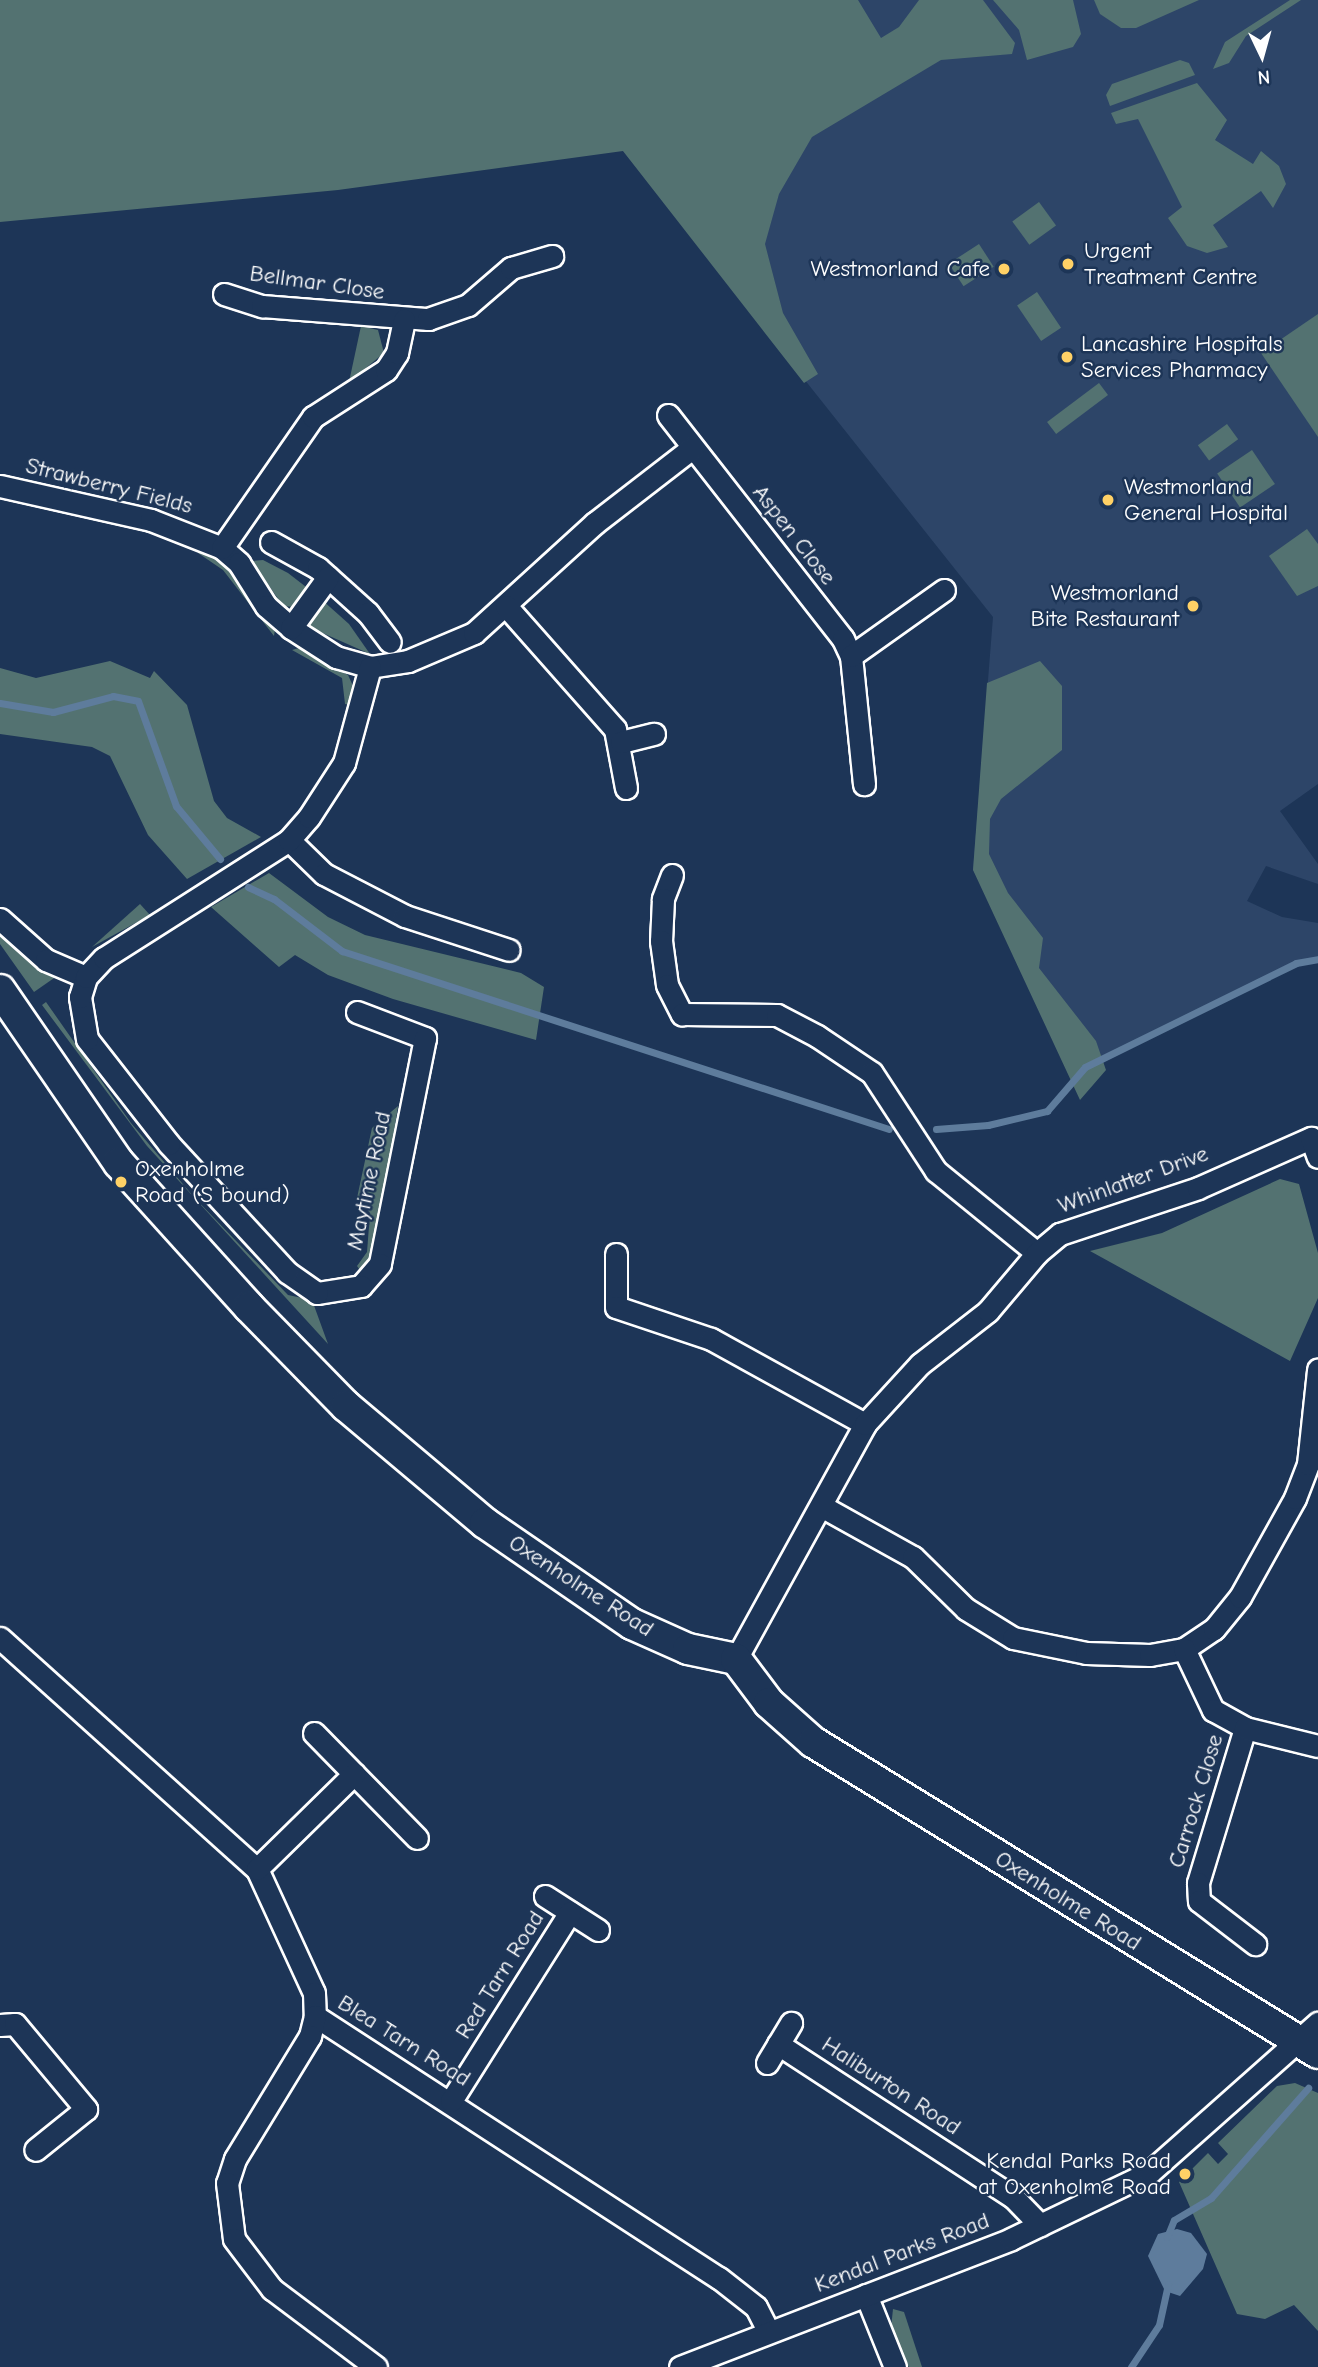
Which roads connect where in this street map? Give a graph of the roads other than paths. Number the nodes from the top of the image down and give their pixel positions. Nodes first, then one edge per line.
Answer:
1 (552, 256) dead end
2 (224, 294) dead end
3 (404, 320) junction
4 (668, 415) dead end
5 (692, 448) junction
6 (0, 486) edge
7 (271, 542) dead end
8 (222, 548) junction
9 (328, 577) junction
10 (944, 590) dead end
11 (506, 606) junction
12 (291, 628) junction
13 (390, 642) dead end
14 (851, 656) junction
15 (370, 667) junction
16 (654, 734) dead end
17 (621, 742) junction
18 (864, 784) dead end
19 (626, 788) dead end
20 (289, 841) junction
21 (672, 875) dead end
22 (0, 919) edge
23 (509, 950) dead end
24 (86, 977) junction
25 (0, 990) edge
26 (356, 1012) dead end
27 (1316, 1144) edge
28 (1037, 1253) junction
29 (616, 1254) dead end
30 (1318, 1370) edge
31 (865, 1424) junction
32 (823, 1507) junction
33 (0, 1638) edge
34 (1184, 1648) junction
35 (736, 1658) junction
36 (1245, 1728) junction
37 (314, 1733) dead end
38 (1318, 1746) edge
39 (354, 1774) junction
40 (416, 1838) dead end
41 (257, 1869) junction
42 (545, 1896) dead end
43 (570, 1912) junction
44 (598, 1930) dead end
45 (1255, 1944) dead end
46 (315, 2016) junction
47 (791, 2023) dead end
48 (0, 2025) edge
49 (1311, 2038) edge
50 (778, 2044) junction
51 (767, 2063) dead end
52 (451, 2101) junction
53 (35, 2150) dead end
54 (1040, 2225) junction
55 (866, 2295) junction
56 (769, 2332) junction
57 (376, 2367) edge
58 (680, 2367) edge
59 (895, 2367) edge

1 - 3 street, Bellmar Close
2 - 3 street, Bellmar Close
3 - 8 street, Bellmar Close
4 - 5 street, Aspen Close
5 - 11 street
5 - 14 street, Aspen Close
6 - 8 street, Strawberry Fields
7 - 9 street
8 - 12 street, Strawberry Fields
9 - 12 street
9 - 13 street
10 - 14 street
11 - 15 street
11 - 17 street
12 - 15 street, Strawberry Fields
14 - 18 street
15 - 20 street
16 - 17 street
17 - 19 street
20 - 23 street
20 - 24 street
21 - 28 street
22 - 24 street
24 - 26 street, Maytime Road
25 - 35 main road, Oxenholme Road
27 - 28 street, Whinlatter Drive
28 - 31 street, Whinlatter Drive
29 - 31 street
30 - 34 street
31 - 32 street, Whinlatter Drive
32 - 34 street
32 - 35 street, Whinlatter Drive
33 - 41 street, Blea Tarn Road
34 - 36 street, Carrock Close
35 - 49 main road, Oxenholme Road
36 - 38 street, Carrock Close
36 - 45 street, Carrock Close
37 - 39 street
39 - 40 street
39 - 41 street
41 - 46 street, Blea Tarn Road
42 - 43 street
43 - 44 street
43 - 52 street, Red Tarn Road
46 - 52 street, Blea Tarn Road
46 - 57 street
47 - 50 street
48 - 53 street
49 - 54 street, Kendal Parks Road
50 - 51 street
50 - 54 street, Haliburton Road
52 - 56 street, Blea Tarn Road
54 - 55 street, Kendal Parks Road
55 - 56 street, Kendal Parks Road
55 - 59 street
56 - 58 street, Kendal Parks Road

